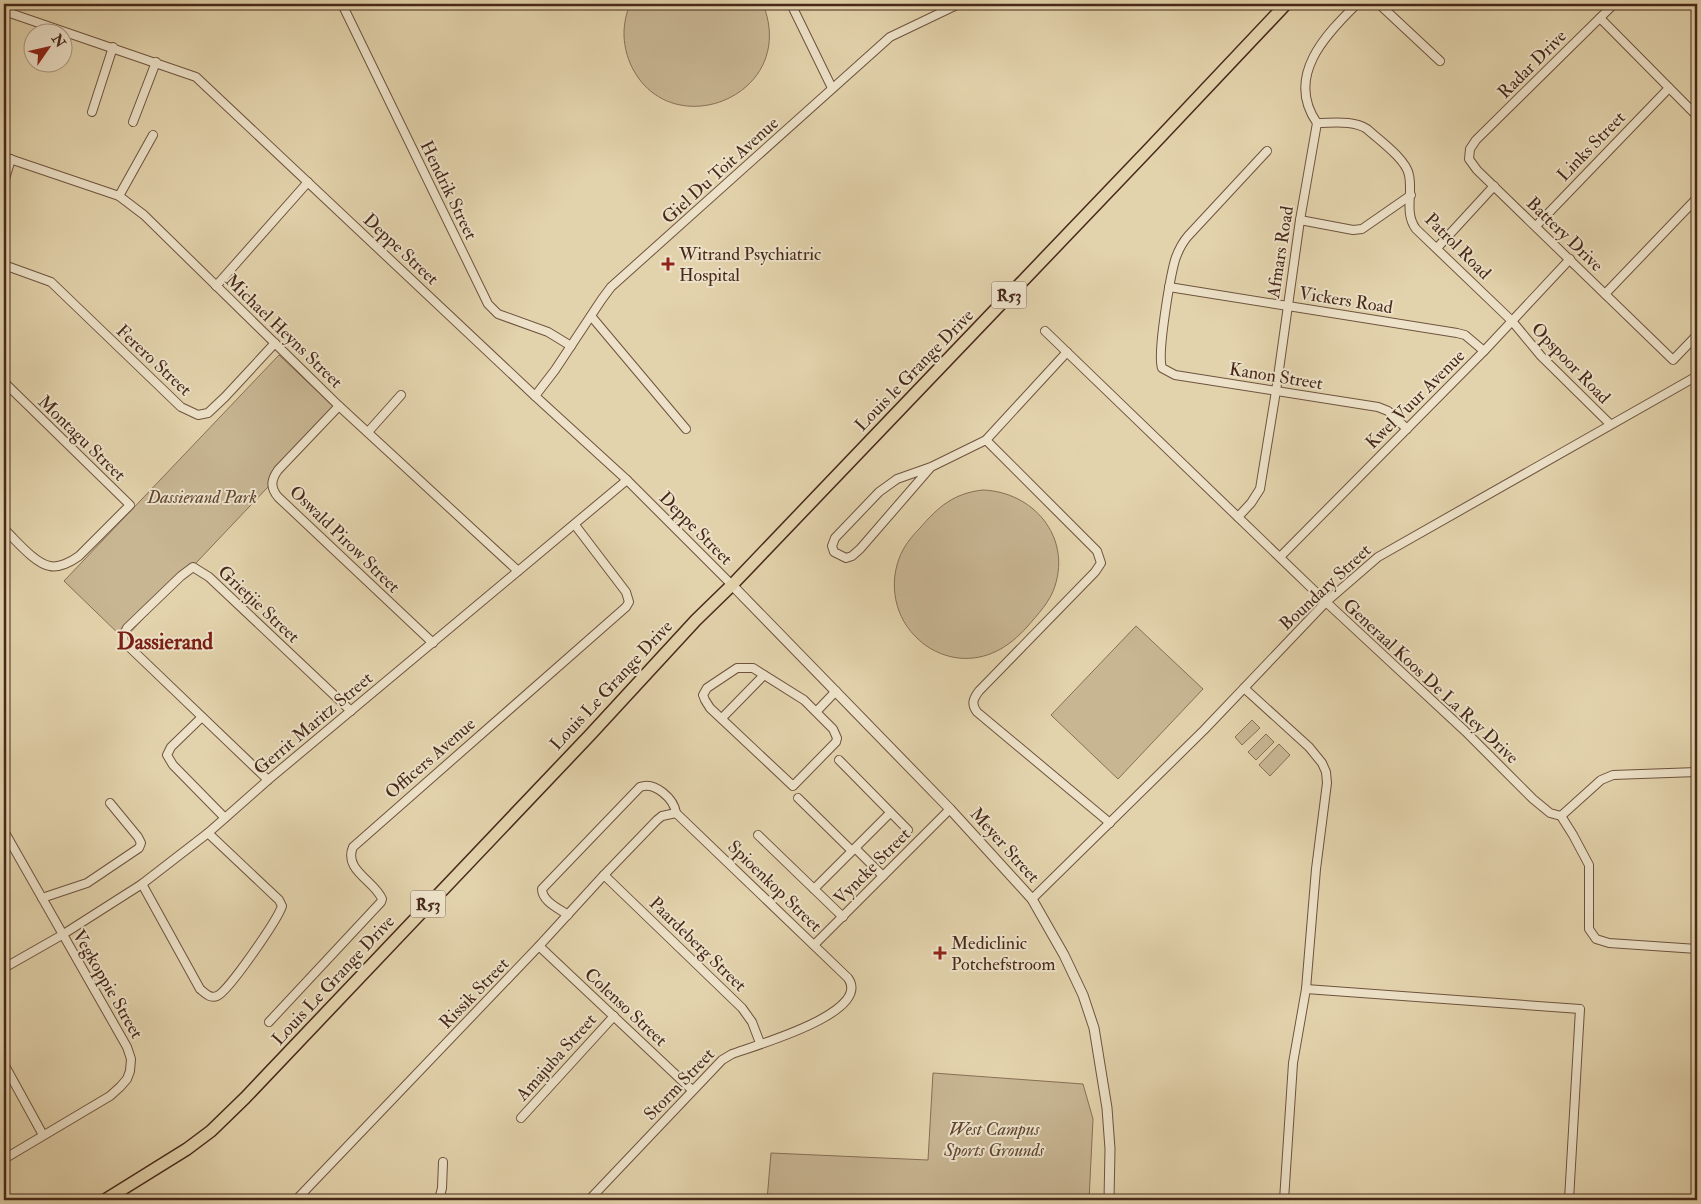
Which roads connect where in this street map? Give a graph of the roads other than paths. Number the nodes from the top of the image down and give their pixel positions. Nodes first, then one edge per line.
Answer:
1 (342, 4) edge
2 (791, 4) edge
3 (959, 4) edge
4 (1286, 4) edge
5 (1357, 4) edge
6 (1379, 4) edge
7 (1614, 4) edge
8 (4, 11) edge
9 (1600, 18) junction
10 (113, 47) junction
11 (1440, 60) dead end
12 (156, 62) junction
13 (832, 88) junction
14 (1669, 88) junction
15 (92, 112) dead end
16 (1697, 116) edge
17 (133, 122) dead end
18 (1317, 123) junction
19 (1493, 124) joint
20 (153, 136) dead end
21 (1267, 151) dead end
22 (7, 158) edge
23 (4, 182) edge
24 (308, 182) junction
25 (1494, 186) junction
26 (119, 196) junction
27 (1411, 196) junction
28 (1697, 198) edge
29 (1300, 220) junction
30 (1536, 226) junction
31 (1437, 248) junction
32 (1570, 259) junction
33 (4, 265) edge
34 (216, 286) junction
35 (1169, 287) junction
36 (1605, 294) junction
37 (1287, 306) junction
38 (591, 316) junction
39 (1512, 321) junction
40 (1045, 331) dead end
41 (1697, 335) edge
42 (275, 343) junction
43 (571, 346) junction
44 (1484, 350) junction
45 (1067, 352) junction
46 (1697, 376) edge
47 (4, 382) edge
48 (1276, 391) junction
49 (401, 395) dead end
50 (535, 396) junction
51 (339, 406) junction
52 (1610, 424) junction
53 (686, 429) dead end
54 (1407, 429) junction
55 (368, 432) junction
56 (986, 440) junction
57 (931, 467) junction
58 (626, 480) junction
59 (1238, 517) junction
60 (574, 525) junction
61 (4, 529) edge
62 (1280, 557) junction
63 (518, 571) junction
64 (732, 586) junction
65 (1326, 602) junction
66 (432, 643) junction
67 (764, 675) junction
68 (1244, 688) junction
69 (836, 691) junction
70 (351, 711) junction
71 (816, 712) junction
72 (202, 717) junction
73 (722, 718) junction
74 (839, 760) dead end
75 (1697, 772) edge
76 (268, 780) junction
77 (798, 798) dead end
78 (110, 803) dead end
79 (950, 809) junction
80 (676, 813) junction
81 (890, 813) junction
82 (1561, 816) junction
83 (225, 818) junction
84 (1110, 823) junction
85 (908, 830) dead end
86 (208, 833) junction
87 (4, 834) edge
88 (758, 835) dead end
89 (853, 849) junction
90 (604, 875) junction
91 (883, 876) junction
92 (142, 884) junction
93 (814, 889) junction
94 (42, 898) junction
95 (1032, 898) junction
96 (568, 915) junction
97 (843, 917) junction
98 (62, 934) junction
99 (814, 945) junction
100 (539, 946) junction
101 (1697, 949) edge
102 (4, 968) edge
103 (852, 983) joint
104 (1306, 989) junction
105 (614, 1016) junction
106 (269, 1022) dead end
107 (760, 1043) junction
108 (4, 1064) edge
109 (692, 1090) junction
110 (521, 1118) dead end
111 (43, 1135) junction
112 (4, 1159) edge
113 (444, 1162) dead end
114 (105, 1200) edge
115 (296, 1200) edge
116 (440, 1200) edge
117 (589, 1200) edge
118 (1109, 1200) edge
119 (1284, 1200) edge
120 (1569, 1200) edge

1 - 43 street, Hendrik Street
2 - 13 street
3 - 13 street, Giel Du Toit Avenue
4 - 64 main road, Louis le Grange Drive / R53
5 - 18 street
6 - 11 street
7 - 9 street, Radar Drive
8 - 10 street, Deppe Street
9 - 14 street
9 - 19 street, Radar Drive
10 - 12 street, Deppe Street
10 - 15 street
12 - 17 street
12 - 24 street, Deppe Street
13 - 38 street, Giel Du Toit Avenue
14 - 16 street
14 - 30 street, Links Street
18 - 27 street, Patrol Road
18 - 29 street, Afmars Road
19 - 25 street, Battery Drive
20 - 26 street
21 - 35 street
22 - 23 street
22 - 26 street, Michael Heyns Street
24 - 34 street
24 - 50 street, Deppe Street
25 - 30 street, Battery Drive
25 - 31 street
26 - 34 street, Michael Heyns Street
27 - 29 street
27 - 31 street, Patrol Road
28 - 36 street
29 - 37 street, Afmars Road
30 - 32 street, Battery Drive
31 - 39 street, Patrol Road
32 - 36 street, Battery Drive
32 - 39 street, Kwel Vuur Avenue
33 - 42 street, Ferero Street
34 - 42 street, Michael Heyns Street
35 - 37 street, Vickers Road
35 - 48 street, Kanon Street
36 - 41 street, Battery Drive
37 - 44 street, Vickers Road
37 - 48 street, Afmars Road
38 - 43 street, Giel Du Toit Avenue
38 - 53 street
39 - 44 street, Kwel Vuur Avenue
39 - 52 street, Opspoor Road
40 - 45 street, Generaal Koos De La Rey Drive
42 - 51 street, Michael Heyns Street
43 - 50 street, Giel Du Toit Avenue
44 - 54 street, Kwel Vuur Avenue
45 - 56 street
45 - 59 street, Generaal Koos De La Rey Drive
46 - 52 street, Boundary Street
47 - 61 street, Montagu Street
48 - 54 street, Kanon Street
48 - 59 street, Afmars Road
49 - 55 street
50 - 58 street, Deppe Street
51 - 55 street, Michael Heyns Street
51 - 66 street, Oswald Pirow Street
52 - 65 street, Boundary Street
54 - 62 street, Kwel Vuur Avenue
55 - 63 street, Michael Heyns Street
56 - 57 street
56 - 84 street
57 - 57 street
58 - 60 street, Gerrit Maritz Street
58 - 64 street, Deppe Street
59 - 62 street, Generaal Koos De La Rey Drive
60 - 63 street, Gerrit Maritz Street
60 - 106 street, Officers Avenue
62 - 65 street, Generaal Koos De La Rey Drive
63 - 66 street, Gerrit Maritz Street
64 - 69 street, Meyer Street
64 - 114 main road, Louis Le Grange Drive / R53
65 - 68 street, Boundary Street
65 - 82 street, Generaal Koos De La Rey Drive
66 - 70 street, Gerrit Maritz Street
67 - 71 street
67 - 73 street
67 - 73 street
68 - 84 street, Boundary Street
68 - 104 street
69 - 71 street
69 - 79 street, Meyer Street
70 - 72 street, Grietjie Street
70 - 76 street, Gerrit Maritz Street
71 - 73 street
72 - 76 street, Grietjie Street
72 - 83 street
74 - 81 street
75 - 82 street
76 - 83 street, Gerrit Maritz Street
77 - 89 street
78 - 94 street
79 - 91 street, Vyncke Street
79 - 95 street, Meyer Street
80 - 90 street, Rissik Street
80 - 96 street, Spioenkop Street
80 - 99 street, Spioenkop Street
81 - 85 street
81 - 89 street
82 - 101 street, Generaal Koos De La Rey Drive
83 - 86 street, Gerrit Maritz Street
84 - 95 street, Boundary Street
86 - 92 street, Gerrit Maritz Street
86 - 92 street
87 - 94 street, Vegkoppie Street
88 - 93 street
89 - 91 street
89 - 93 street
90 - 96 street, Rissik Street
90 - 107 street, Paardeberg Street
91 - 97 street, Vyncke Street
92 - 98 street, Gerrit Maritz Street
93 - 97 street
94 - 98 street, Vegkoppie Street
95 - 118 street, Meyer Street
96 - 100 street, Rissik Street
97 - 99 street, Vyncke Street
98 - 102 street, Gerrit Maritz Street
98 - 111 street, Vegkoppie Street
99 - 103 street, Spioenkop Street
100 - 105 street, Colenso Street
100 - 115 street, Rissik Street
103 - 107 street, Storm Street
104 - 119 street
104 - 120 street
105 - 109 street, Colenso Street
105 - 110 street, Amajuba Street
107 - 109 street, Storm Street
108 - 111 street
109 - 117 street, Storm Street
111 - 112 street, Vegkoppie Street
113 - 116 street

